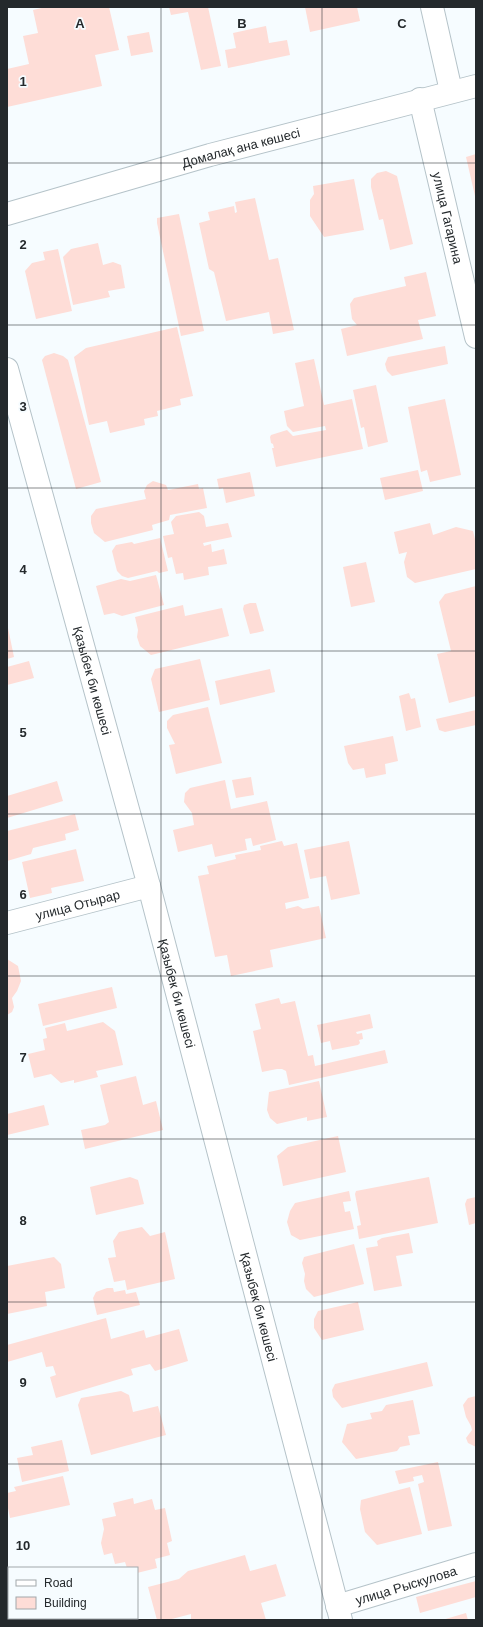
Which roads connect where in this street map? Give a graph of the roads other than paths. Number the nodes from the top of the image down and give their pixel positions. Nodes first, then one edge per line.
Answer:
1 (432, 7) edge
2 (476, 86) edge
3 (451, 91) junction
4 (420, 99) junction
5 (7, 214) edge
6 (476, 337) edge
7 (7, 369) edge
8 (149, 886) junction
9 (7, 923) edge
10 (476, 1564) edge
11 (339, 1613) edge

1 - 3 street
2 - 3 street, Домалақ ана көшесі
3 - 4 street, Домалақ ана көшесі
4 - 5 street, Домалақ ана көшесі
4 - 6 street, улица Гагарина
7 - 8 street, Қазыбек би көшесі
8 - 9 street, улица Отырар
8 - 11 street, Қазыбек би көшесі
10 - 11 street, улица Рыскулова

